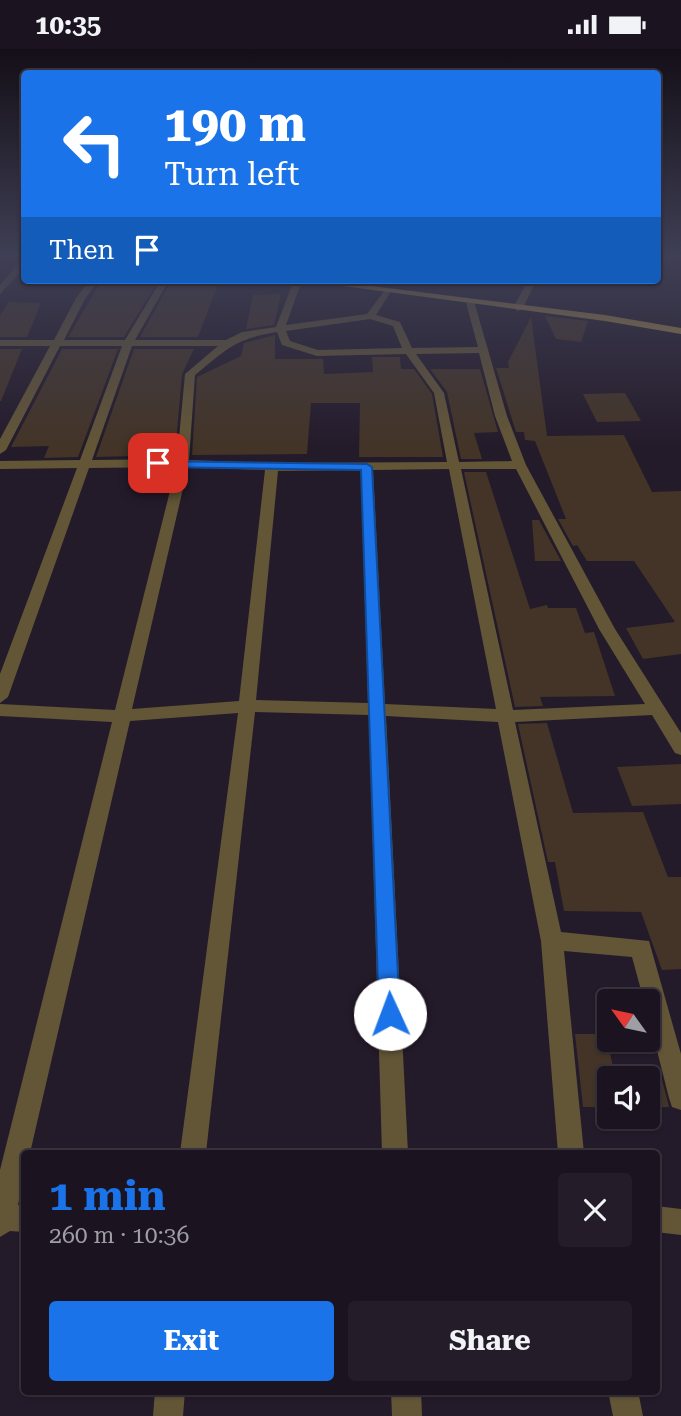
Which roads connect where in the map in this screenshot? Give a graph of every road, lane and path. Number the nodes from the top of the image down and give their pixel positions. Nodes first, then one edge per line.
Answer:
1 (69, 319) edge
2 (142, 319) edge
3 (284, 319) edge
4 (351, 319) edge
5 (379, 319) edge
6 (475, 319) edge
7 (594, 319) edge
8 (280, 329) junction
9 (681, 331) edge
10 (129, 341) junction
11 (0, 343) edge
12 (57, 343) junction
13 (228, 343) junction
14 (408, 350) junction
15 (482, 350) junction
16 (0, 450) edge
17 (183, 463) junction
18 (0, 465) edge
19 (520, 465) junction
20 (84, 466) junction
21 (453, 466) junction
22 (272, 467) junction
23 (367, 467) junction
24 (0, 697) edge
25 (247, 706) junction
26 (378, 708) junction
27 (656, 709) junction
28 (0, 710) edge
29 (120, 716) junction
30 (506, 716) junction
31 (681, 748) edge
32 (552, 941) junction
33 (681, 1098) edge
34 (23, 1150) edge
35 (193, 1150) edge
36 (395, 1150) edge
37 (571, 1150) edge
38 (21, 1157) edge
39 (7, 1219) edge
40 (660, 1219) edge
41 (681, 1222) edge
42 (170, 1395) edge
43 (406, 1395) edge
44 (623, 1395) edge
45 (168, 1416) edge
46 (407, 1416) edge
47 (628, 1416) edge

1 - 12 street
2 - 10 street
3 - 8 street
4 - 8 street
5 - 14 street
6 - 15 street
7 - 9 main road
8 - 13 street
8 - 14 street
10 - 12 street
10 - 13 street
10 - 20 street
11 - 12 street
12 - 16 street
13 - 17 street
14 - 15 street
14 - 21 street
15 - 19 street
17 - 20 street
17 - 22 street
17 - 29 street
18 - 20 street
19 - 21 street
19 - 27 street
20 - 24 street
21 - 23 street
21 - 30 street
22 - 23 street
22 - 25 street
23 - 26 street
25 - 26 street
25 - 29 street
25 - 35 street
26 - 30 street
26 - 36 street
27 - 30 street
27 - 31 street
28 - 29 street
29 - 34 street
30 - 32 street
32 - 33 street
32 - 37 street
38 - 39 street
40 - 41 street
42 - 45 street
43 - 46 street
44 - 47 street

